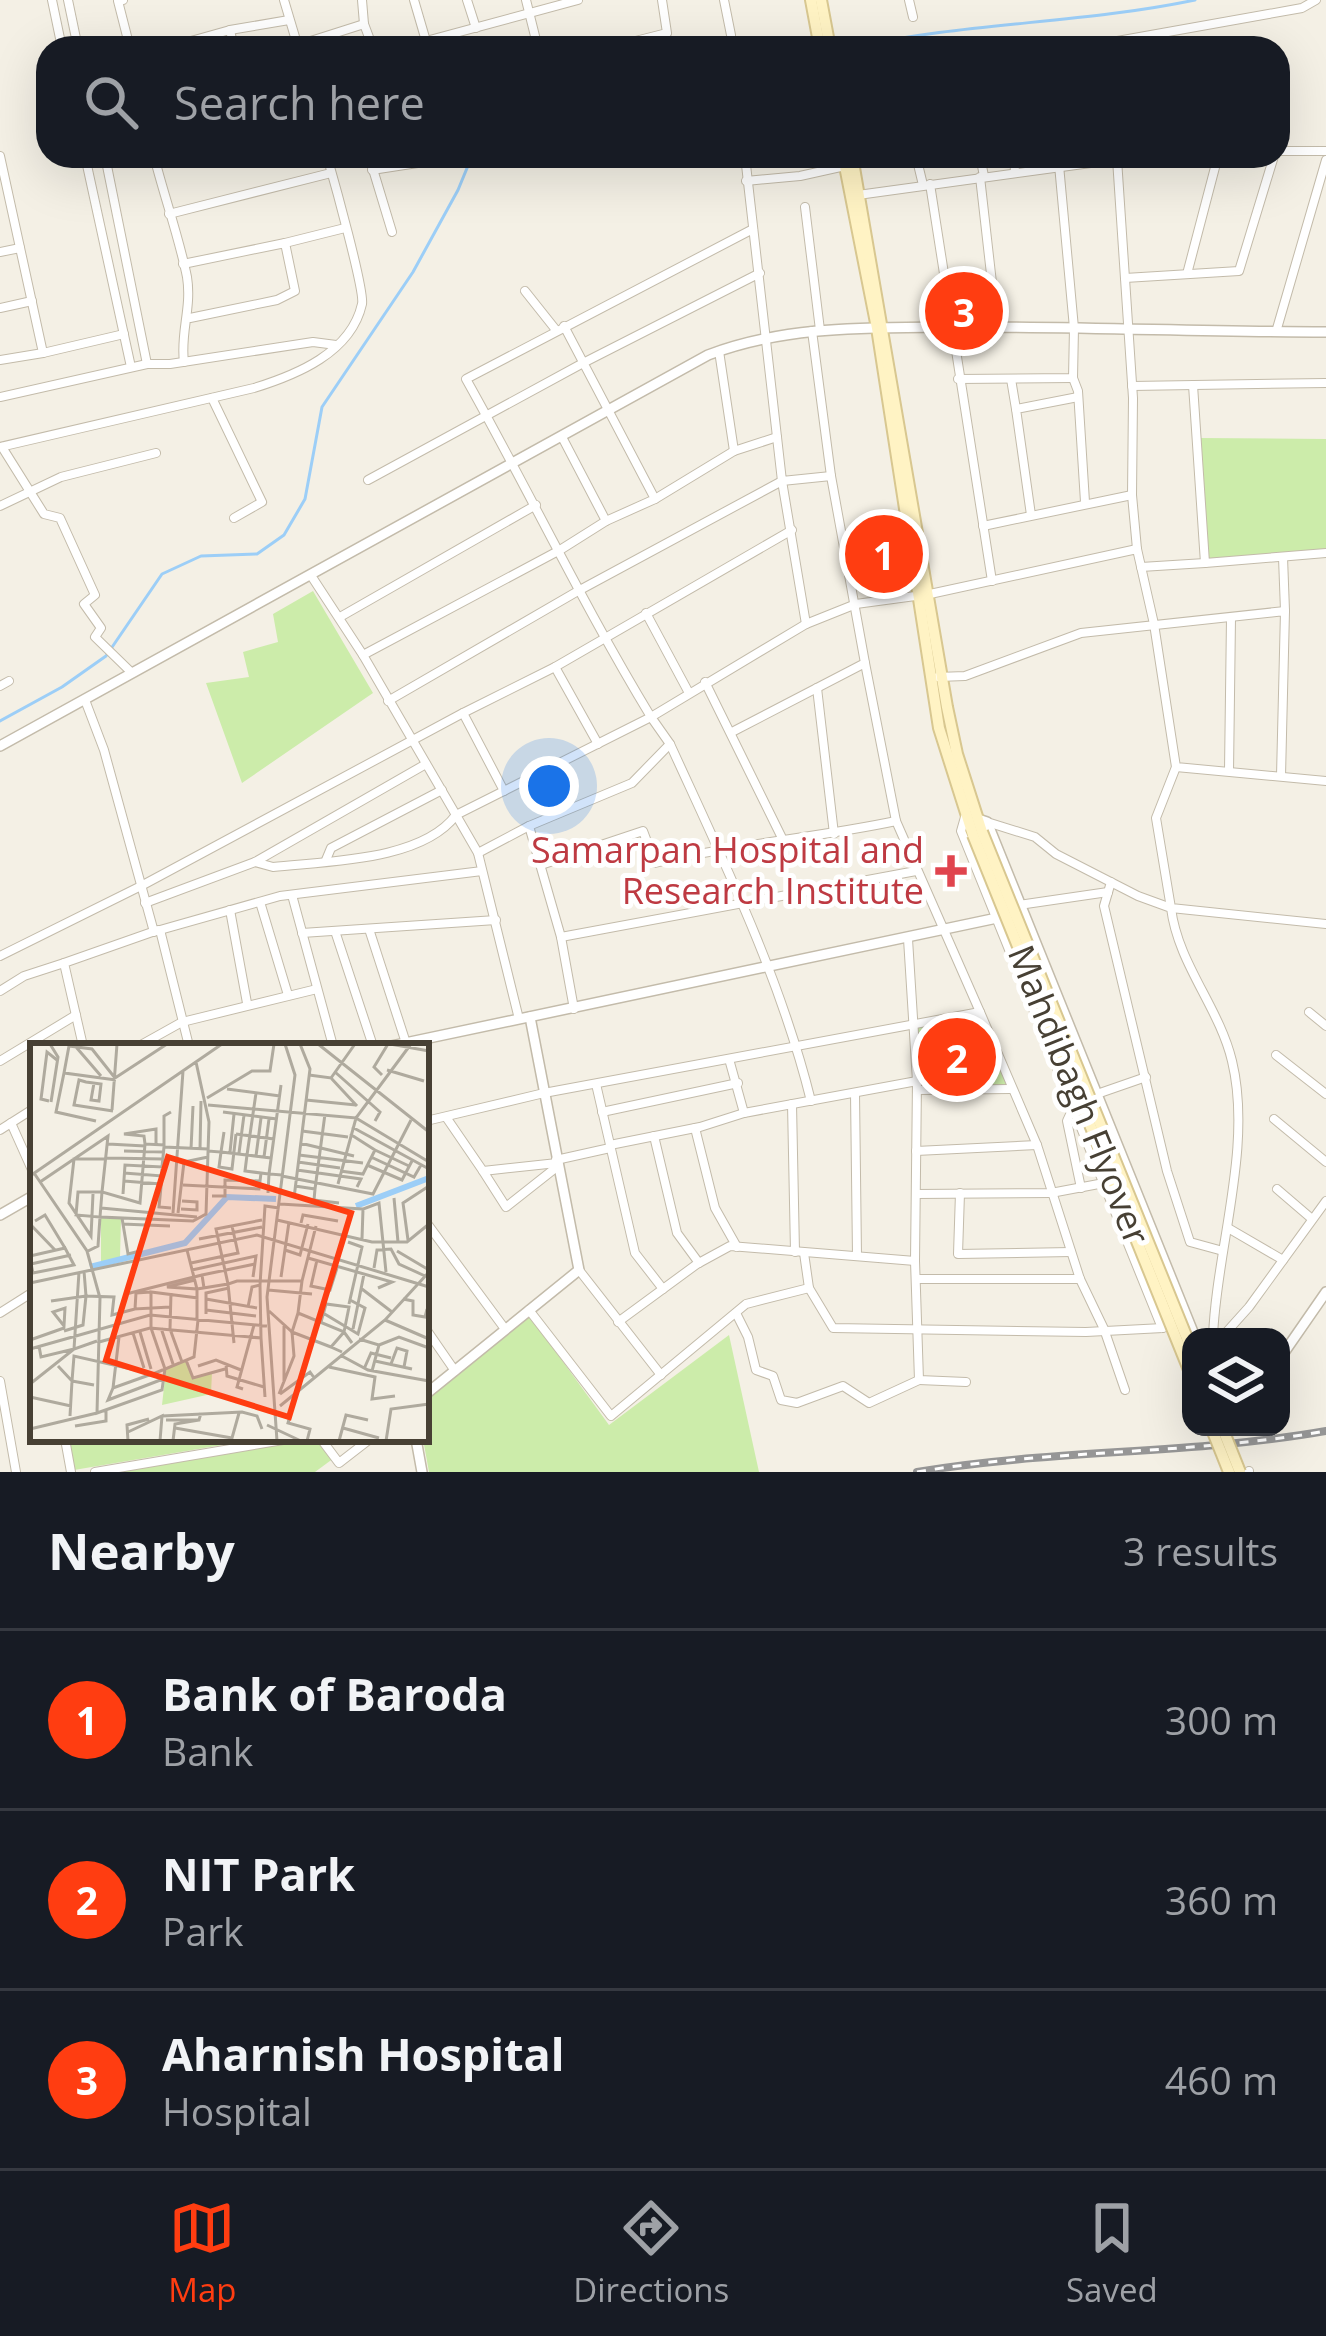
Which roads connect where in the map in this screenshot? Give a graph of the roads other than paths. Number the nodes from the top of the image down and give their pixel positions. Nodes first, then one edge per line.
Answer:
1 (123, 0) edge
2 (284, 0) edge
3 (362, 0) edge
4 (414, 0) edge
5 (467, 0) edge
6 (526, 0) edge
7 (578, 0) edge
8 (662, 0) edge
9 (724, 0) edge
10 (811, 0) edge
11 (821, 0) edge
12 (909, 0) edge
13 (1316, 0) edge
14 (68, 1) edge
15 (52, 3) edge
16 (529, 14) junction
17 (913, 17) dead end
18 (289, 20) junction
19 (364, 24) junction
20 (476, 28) junction
21 (230, 30) junction
22 (731, 35) dead end
23 (59, 36) edge
24 (75, 36) edge
25 (127, 36) edge
26 (209, 36) edge
27 (232, 36) edge
28 (295, 36) edge
29 (328, 36) edge
30 (368, 36) edge
31 (424, 36) edge
32 (453, 36) edge
33 (535, 36) edge
34 (668, 36) edge
35 (818, 36) edge
36 (828, 36) edge
37 (1145, 36) edge
38 (1290, 155) edge
39 (0, 156) edge
40 (1326, 156) edge
41 (89, 168) edge
42 (107, 168) edge
43 (158, 168) edge
44 (331, 168) edge
45 (385, 168) edge
46 (745, 168) edge
47 (822, 168) edge
48 (848, 168) edge
49 (921, 168) edge
50 (981, 168) edge
51 (1015, 168) edge
52 (1044, 168) edge
53 (1059, 168) edge
54 (1118, 168) edge
55 (1215, 168) edge
56 (1272, 168) edge
57 (372, 170) joint
58 (1015, 172) junction
59 (332, 173) junction
60 (982, 176) junction
61 (746, 181) junction
62 (927, 184) junction
63 (854, 195) junction
64 (4, 196) edge
65 (805, 207) dead end
66 (169, 214) junction
67 (345, 228) junction
68 (753, 229) junction
69 (392, 232) dead end
70 (285, 243) junction
71 (20, 248) junction
72 (0, 252) edge
73 (183, 264) junction
74 (760, 273) junction
75 (1187, 274) junction
76 (1125, 278) junction
77 (525, 291) dead end
78 (32, 301) junction
79 (0, 308) edge
80 (190, 318) junction
81 (997, 326) junction
82 (950, 327) junction
83 (560, 328) junction
84 (881, 328) junction
85 (1074, 328) junction
86 (1325, 328) edge
87 (816, 330) junction
88 (1128, 330) junction
89 (1276, 332) junction
90 (124, 334) junction
91 (765, 336) junction
92 (338, 345) junction
93 (719, 351) junction
94 (44, 353) junction
95 (0, 360) edge
96 (184, 362) junction
97 (585, 362) junction
98 (147, 364) junction
99 (131, 367) junction
100 (958, 379) junction
101 (1011, 379) junction
102 (1073, 379) junction
103 (1326, 383) edge
104 (1193, 385) junction
105 (1132, 386) junction
106 (0, 397) edge
107 (1078, 397) junction
108 (212, 398) junction
109 (1016, 409) junction
110 (606, 412) junction
111 (488, 417) junction
112 (562, 437) junction
113 (777, 437) junction
114 (1, 447) edge
115 (734, 451) junction
116 (156, 453) dead end
117 (513, 465) junction
118 (831, 476) junction
119 (368, 480) dead end
120 (782, 481) junction
121 (30, 490) junction
122 (1132, 495) junction
123 (655, 499) junction
124 (1085, 502) junction
125 (536, 505) junction
126 (0, 506) edge
127 (1031, 515) junction
128 (234, 518) dead end
129 (606, 521) junction
130 (983, 526) junction
131 (792, 530) junction
132 (1137, 549) junction
133 (560, 550) junction
134 (1326, 553) edge
135 (1283, 557) junction
136 (1205, 563) junction
137 (1141, 568) junction
138 (312, 577) junction
139 (992, 581) junction
140 (578, 591) junction
141 (924, 594) junction
142 (856, 604) junction
143 (1285, 611) junction
144 (646, 613) junction
145 (340, 617) junction
146 (1231, 618) junction
147 (806, 624) junction
148 (1154, 624) junction
149 (602, 637) junction
150 (363, 655) junction
151 (866, 663) junction
152 (555, 668) junction
153 (132, 673) junction
154 (938, 677) junction
155 (705, 682) junction
156 (817, 688) junction
157 (689, 693) junction
158 (85, 700) junction
159 (388, 701) junction
160 (463, 713) junction
161 (651, 717) junction
162 (732, 732) junction
163 (410, 739) junction
164 (598, 744) junction
165 (670, 744) junction
166 (0, 746) edge
167 (426, 764) junction
168 (1176, 767) junction
169 (1229, 772) junction
170 (1281, 776) junction
171 (1326, 782) edge
172 (442, 790) junction
173 (504, 791) junction
174 (456, 815) junction
175 (896, 820) junction
176 (977, 825) junction
177 (529, 826) junction
178 (834, 834) junction
179 (783, 840) junction
180 (718, 848) junction
181 (478, 853) junction
182 (325, 861) junction
183 (255, 862) junction
184 (541, 866) junction
185 (482, 871) junction
186 (916, 871) junction
187 (141, 886) junction
188 (1110, 887) junction
189 (292, 895) junction
190 (260, 902) junction
191 (145, 903) junction
192 (742, 904) junction
193 (1018, 905) junction
194 (1171, 908) junction
195 (230, 910) junction
196 (997, 918) junction
197 (496, 920) junction
198 (1326, 924) edge
199 (369, 928) junction
200 (157, 931) junction
201 (335, 931) junction
202 (942, 932) junction
203 (302, 933) junction
204 (561, 937) junction
205 (908, 939) junction
206 (0, 956) edge
207 (64, 963) junction
208 (769, 968) junction
209 (0, 989) edge
210 (316, 989) junction
211 (288, 995) junction
212 (247, 1004) junction
213 (574, 1009) junction
214 (980, 1012) junction
215 (1309, 1012) dead end
216 (76, 1015) junction
217 (524, 1018) junction
218 (182, 1022) junction
219 (915, 1025) junction
220 (1326, 1026) edge
221 (81, 1043) edge
222 (144, 1043) edge
223 (189, 1043) edge
224 (332, 1043) edge
225 (372, 1043) edge
226 (406, 1043) joint
227 (798, 1046) junction
228 (1276, 1055) dead end
229 (729, 1059) junction
230 (0, 1061) edge
231 (1146, 1077) junction
232 (738, 1083) junction
233 (596, 1084) junction
234 (916, 1085) junction
235 (1010, 1089) junction
236 (544, 1093) junction
237 (855, 1093) junction
238 (1096, 1094) junction
239 (1326, 1094) edge
240 (811, 1101) junction
241 (792, 1104) junction
242 (1074, 1107) junction
243 (30, 1111) edge
244 (602, 1112) junction
245 (744, 1113) junction
246 (446, 1117) junction
247 (1274, 1119) dead end
248 (429, 1120) edge
249 (11, 1123) junction
250 (695, 1128) junction
251 (0, 1130) edge
252 (654, 1136) junction
253 (1037, 1145) junction
254 (610, 1146) junction
255 (916, 1151) junction
256 (1326, 1162) edge
257 (557, 1163) junction
258 (30, 1165) edge
259 (483, 1171) junction
260 (1104, 1183) junction
261 (1081, 1188) junction
262 (1277, 1190) dead end
263 (960, 1193) junction
264 (1052, 1193) junction
265 (916, 1194) junction
266 (30, 1198) edge
267 (1326, 1201) edge
268 (0, 1215) edge
269 (1312, 1219) junction
270 (429, 1226) edge
271 (1228, 1228) junction
272 (737, 1247) junction
273 (1223, 1251) junction
274 (799, 1252) junction
275 (1071, 1252) junction
276 (857, 1256) junction
277 (1283, 1260) junction
278 (915, 1261) junction
279 (699, 1263) junction
280 (579, 1270) junction
281 (917, 1279) junction
282 (1080, 1279) junction
283 (663, 1288) junction
284 (808, 1288) junction
285 (1326, 1292) edge
286 (30, 1294) edge
287 (529, 1310) junction
288 (736, 1312) junction
289 (0, 1313) edge
290 (1188, 1320) junction
291 (618, 1322) junction
292 (1162, 1328) junction
293 (1183, 1328) edge
294 (1191, 1328) edge
295 (1214, 1328) edge
296 (1229, 1328) edge
297 (505, 1329) junction
298 (919, 1329) junction
299 (1104, 1329) junction
300 (429, 1333) edge
301 (1290, 1344) edge
302 (1182, 1352) edge
303 (455, 1370) junction
304 (661, 1375) junction
305 (919, 1380) junction
306 (0, 1382) edge
307 (966, 1382) dead end
308 (1125, 1390) dead end
309 (429, 1392) edge
310 (1214, 1436) edge
311 (1227, 1436) edge
312 (66, 1442) edge
313 (260, 1442) edge
314 (323, 1442) edge
315 (366, 1442) edge
316 (417, 1442) edge
317 (339, 1463) junction
318 (16, 1472) edge
319 (71, 1472) edge
320 (95, 1472) edge
321 (327, 1472) edge
322 (422, 1472) edge
323 (1228, 1472) edge
324 (1246, 1472) edge

1 - 25 street
2 - 18 street
3 - 19 street
4 - 31 street
5 - 20 street
6 - 16 street
7 - 16 street
8 - 34 street
9 - 22 street
10 - 35 main road
11 - 36 main road
12 - 17 street
13 - 37 street
14 - 15 street
14 - 24 street
15 - 23 street
16 - 20 street
16 - 33 street
18 - 21 street
18 - 28 street
19 - 29 street
19 - 30 street
20 - 32 street
21 - 26 street
21 - 27 street
38 - 40 street
39 - 64 street
40 - 89 street
41 - 90 street
42 - 98 street
43 - 66 street
44 - 59 street
45 - 57 street
46 - 61 street
47 - 61 street
48 - 63 main road
49 - 62 street
50 - 60 street
51 - 58 street
52 - 58 street
53 - 85 street
54 - 76 street
55 - 75 street
56 - 75 street
57 - 69 street
58 - 60 street
59 - 66 street
59 - 67 street
60 - 62 street
60 - 81 street
61 - 68 street
62 - 63 street
62 - 82 street
63 - 84 main road
64 - 71 street
65 - 87 street
66 - 73 street
67 - 70 street
67 - 92 street
68 - 74 street
68 - 83 street
70 - 73 street
70 - 80 street
71 - 72 street
71 - 78 street
73 - 80 street
74 - 91 street
74 - 97 street
75 - 76 street
76 - 88 street
77 - 83 street
78 - 79 street
78 - 94 street
80 - 96 street
81 - 82 street
81 - 85 street
82 - 84 street
82 - 100 street
83 - 97 street
83 - 111 street
84 - 87 street
84 - 141 main road
85 - 88 street
85 - 102 street
86 - 89 street
87 - 91 street
87 - 118 street
88 - 89 street
88 - 105 street
90 - 94 street
90 - 99 street
91 - 93 street
91 - 113 street
92 - 96 street
92 - 108 street
93 - 110 street
93 - 115 street
94 - 95 street
96 - 98 street
97 - 110 street
97 - 111 street
98 - 99 street
99 - 106 street
100 - 101 street
100 - 130 street
101 - 102 street
101 - 109 street
102 - 107 street
103 - 104 street
104 - 105 street
104 - 136 street
105 - 122 street
107 - 109 street
107 - 124 street
108 - 114 street
108 - 128 street
109 - 127 street
110 - 112 street
110 - 123 street
111 - 117 street
111 - 119 street
112 - 117 street
112 - 129 street
113 - 115 street
113 - 120 street
114 - 121 street
115 - 123 street
116 - 121 street
117 - 125 street
117 - 138 street
118 - 120 street
118 - 142 street
120 - 131 street
120 - 140 street
121 - 126 street
121 - 153 street
122 - 124 street
122 - 132 street
123 - 129 street
124 - 127 street
125 - 133 street
125 - 145 street
127 - 130 street
129 - 133 street
130 - 139 street
131 - 144 street
131 - 147 street
132 - 137 street
132 - 139 street
133 - 140 street
133 - 150 street
134 - 135 street
135 - 136 street
135 - 143 street
136 - 137 street
137 - 148 street
138 - 145 street
138 - 153 street
139 - 141 street
140 - 149 street
140 - 159 street
141 - 142 street
141 - 154 main road
142 - 147 street
142 - 151 street
143 - 146 street
143 - 170 street
144 - 149 street
144 - 157 street
145 - 150 street
146 - 148 street
146 - 169 street
147 - 155 street
148 - 154 street
148 - 168 street
149 - 152 street
149 - 161 street
150 - 159 street
151 - 156 street
151 - 175 street
152 - 160 street
152 - 164 street
153 - 158 street
154 - 176 main road
155 - 157 street
155 - 162 street
156 - 162 street
156 - 178 street
157 - 161 street
158 - 166 street
158 - 187 street
159 - 163 street
160 - 163 street
160 - 173 street
161 - 164 street
161 - 165 street
162 - 179 street
163 - 167 street
163 - 187 street
164 - 173 street
165 - 177 street
165 - 180 street
167 - 172 street
167 - 183 street
168 - 169 street
168 - 194 street
169 - 170 street
170 - 171 street
172 - 174 street
172 - 182 street
173 - 174 street
174 - 181 street
174 - 182 street
175 - 178 street
175 - 186 street
176 - 188 street
176 - 193 street
176 - 196 street
176 - 293 main road, Mahdibagh Flyover, bridge
176 - 302 main road, Mahdibagh Flyover, bridge
177 - 181 street
177 - 184 street
178 - 179 street
179 - 180 street
180 - 184 street
180 - 192 street
181 - 185 street
182 - 183 street
183 - 191 street
184 - 204 street
185 - 189 street
185 - 197 street
186 - 192 street
186 - 202 street
187 - 191 street
187 - 206 street
188 - 193 street
188 - 194 street
188 - 231 street
189 - 190 street
189 - 203 street
190 - 195 street
190 - 211 street
191 - 200 street
192 - 204 street
192 - 208 street
193 - 238 street
194 - 198 street
194 - 271 street
195 - 200 street
195 - 212 street
196 - 202 street
196 - 242 street
197 - 199 street
197 - 217 street
199 - 201 street
199 - 226 street
200 - 207 street
200 - 218 street
201 - 203 street
201 - 225 street
202 - 205 street
202 - 214 street
203 - 210 street
204 - 213 street
205 - 208 street
205 - 219 street
207 - 209 street
207 - 216 street
208 - 213 street
208 - 227 street
210 - 211 street
210 - 224 street
211 - 212 street
212 - 218 street
213 - 217 street
214 - 219 street
214 - 235 street
215 - 220 street
216 - 221 street
216 - 230 street
217 - 226 street
217 - 236 street
218 - 222 street
218 - 223 street
219 - 227 street
219 - 234 street
227 - 229 street
227 - 240 street
228 - 239 street
229 - 232 street
229 - 233 street
231 - 238 street
231 - 273 street
232 - 244 street
232 - 245 street
233 - 236 street
233 - 244 street
234 - 235 street
234 - 237 street
234 - 255 street
235 - 253 street
236 - 246 street
236 - 257 street
237 - 240 street
237 - 276 street
238 - 290 street
240 - 241 street
241 - 245 street
241 - 274 street
242 - 260 street
242 - 261 street
243 - 249 street
244 - 254 street
245 - 250 street
246 - 248 street
246 - 259 street
247 - 256 street
249 - 251 street
249 - 258 street
250 - 252 street
250 - 272 street
252 - 254 street
252 - 279 street
253 - 255 street
253 - 264 street
254 - 257 street
254 - 283 street
255 - 265 street
257 - 259 street
257 - 259 street
257 - 280 street
260 - 261 street
260 - 292 street
261 - 264 street
262 - 269 street
263 - 264 street
263 - 265 street
263 - 275 street
264 - 275 street
265 - 278 street
266 - 268 street
267 - 269 street
269 - 277 street
270 - 297 street
271 - 273 street
271 - 277 street
272 - 274 street
272 - 279 street
273 - 295 street
274 - 276 street
274 - 284 street
275 - 282 street
276 - 278 street
277 - 296 street
278 - 281 street
279 - 283 street
280 - 287 street
280 - 291 street
281 - 282 street
281 - 298 street
282 - 299 street
283 - 291 street
284 - 288 street
284 - 298 street
285 - 301 street
286 - 289 street
287 - 297 street
287 - 304 street
288 - 304 street
288 - 305 street
290 - 292 street
290 - 294 street
291 - 304 street
292 - 299 street
297 - 303 street
298 - 299 street
298 - 305 street
299 - 308 street
300 - 303 street
303 - 309 street
305 - 307 street
306 - 318 street
310 - 323 main road, bridge
311 - 324 main road, bridge
312 - 319 street
313 - 320 street
314 - 317 street
315 - 317 street
316 - 322 street
317 - 321 street

